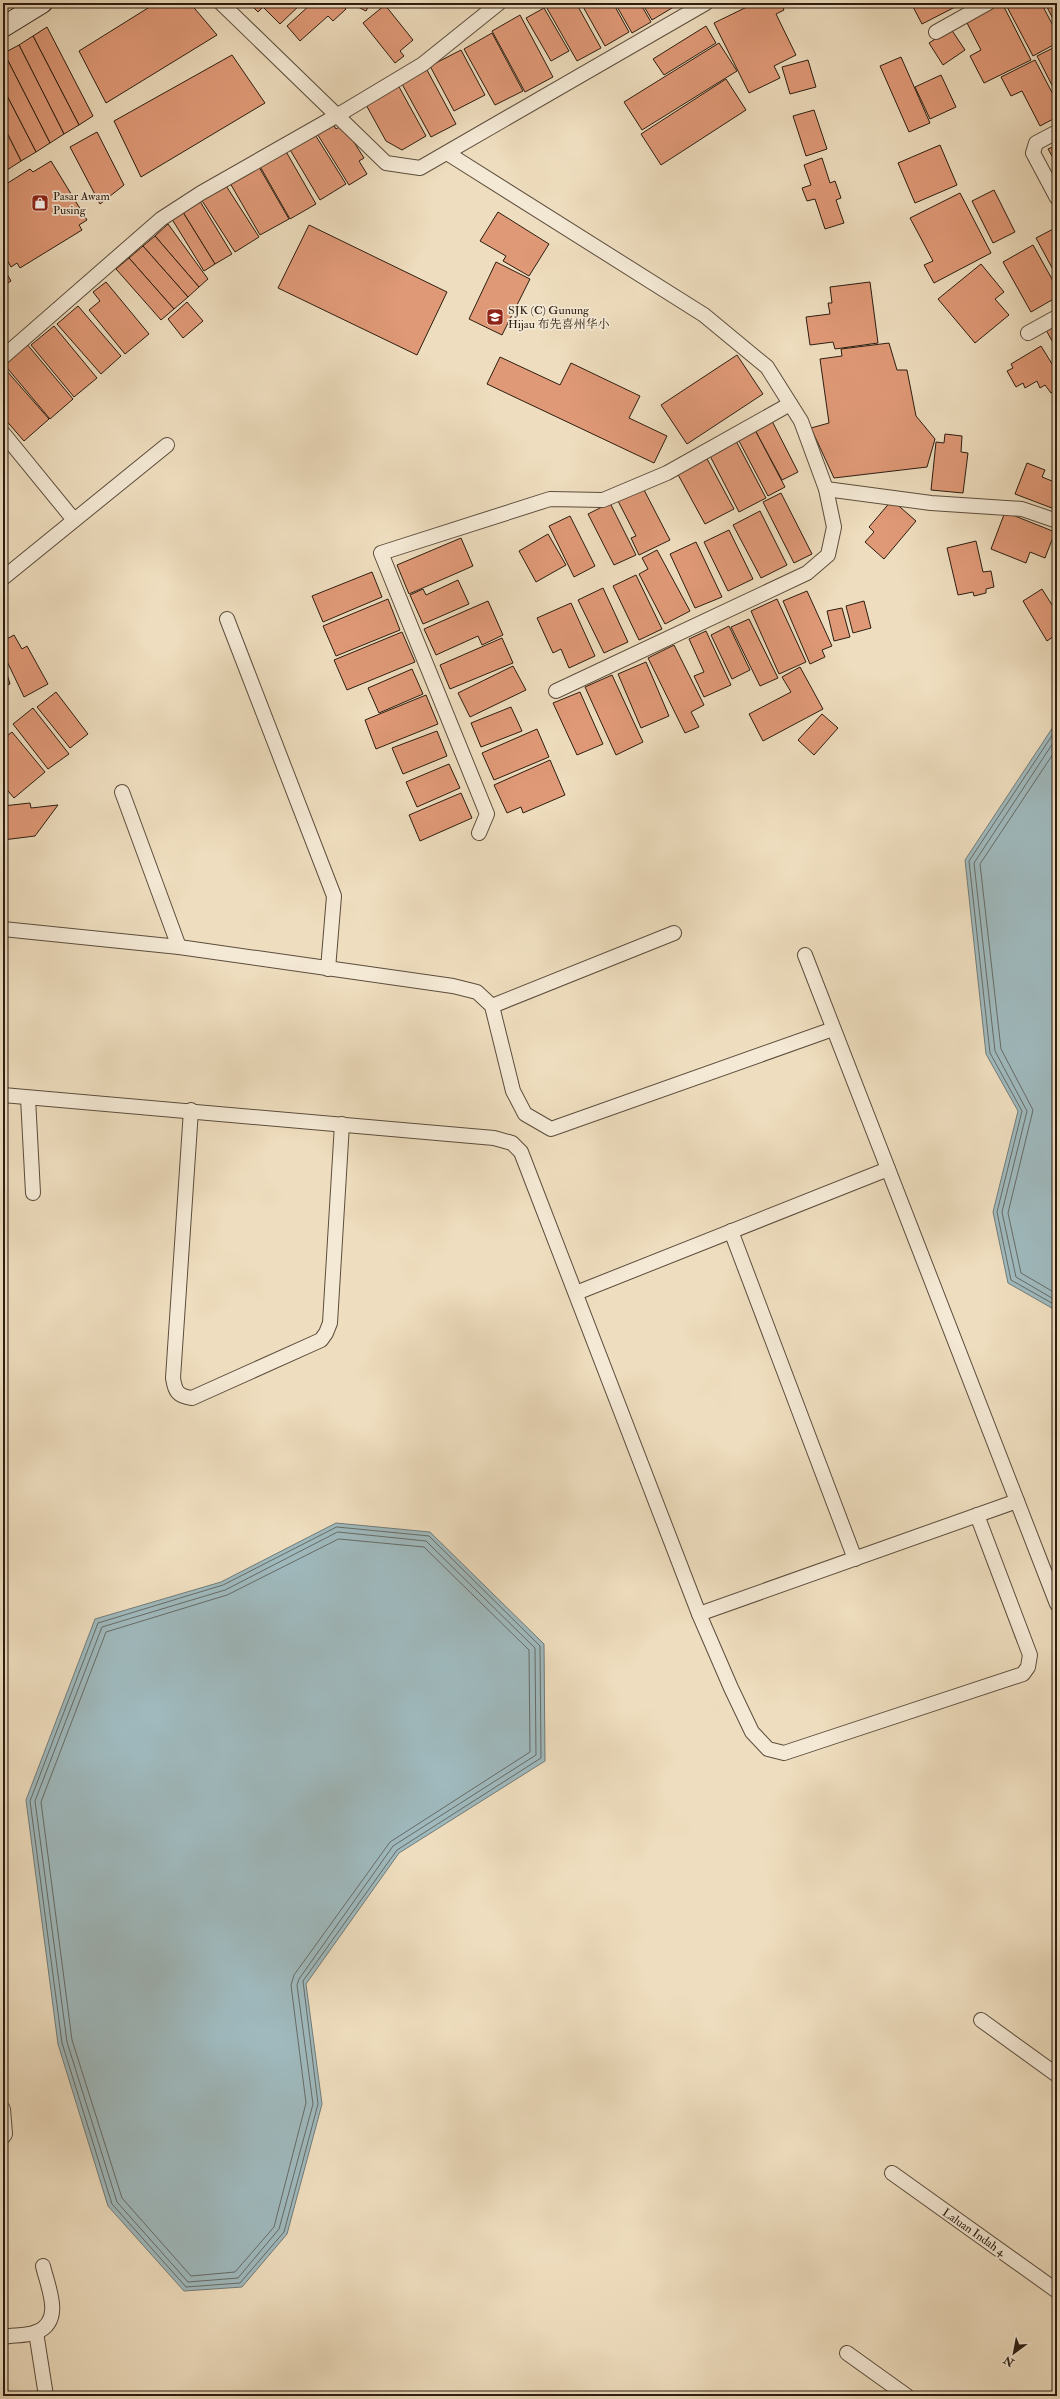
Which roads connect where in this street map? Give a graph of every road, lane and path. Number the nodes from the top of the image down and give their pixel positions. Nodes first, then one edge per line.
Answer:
1 (42, 3) edge
2 (220, 3) edge
3 (499, 3) edge
4 (706, 3) edge
5 (988, 3) edge
6 (3, 27) edge
7 (936, 32) dead end
8 (338, 115) junction
9 (1057, 132) edge
10 (447, 153) junction
11 (1057, 198) edge
12 (1057, 317) edge
13 (1028, 333) dead end
14 (3, 357) edge
15 (790, 404) junction
16 (3, 433) edge
17 (167, 445) dead end
18 (826, 489) junction
19 (74, 520) junction
20 (1057, 521) edge
21 (3, 578) edge
22 (227, 619) dead end
23 (556, 691) dead end
24 (122, 792) dead end
25 (479, 833) dead end
26 (3, 929) edge
27 (674, 933) dead end
28 (179, 947) junction
29 (805, 955) dead end
30 (328, 969) junction
31 (492, 1006) junction
32 (833, 1029) junction
33 (3, 1095) edge
34 (28, 1098) junction
35 (191, 1110) junction
36 (342, 1124) junction
37 (888, 1169) junction
38 (33, 1193) dead end
39 (731, 1231) junction
40 (576, 1293) junction
41 (1017, 1501) junction
42 (977, 1515) junction
43 (856, 1559) junction
44 (1057, 1604) edge
45 (699, 1614) junction
46 (981, 2020) dead end
47 (1057, 2075) edge
48 (3, 2109) edge
49 (3, 2137) edge
50 (892, 2173) dead end
51 (43, 2266) dead end
52 (1057, 2291) edge
53 (36, 2332) junction
54 (3, 2337) edge
55 (847, 2353) dead end
56 (46, 2396) edge
57 (907, 2396) edge

1 - 6 main road
2 - 8 street
3 - 8 street
4 - 10 street
5 - 7 street
8 - 10 street
8 - 14 street
9 - 11 street
10 - 15 street
12 - 13 street
15 - 18 street
15 - 25 street
16 - 19 street
17 - 19 street
18 - 20 street
18 - 23 street
19 - 21 street
22 - 30 street
24 - 28 street
26 - 28 street
27 - 31 street
28 - 30 street
29 - 32 street
30 - 31 street
31 - 32 street
32 - 37 street
33 - 34 street
34 - 35 street
34 - 38 street
35 - 36 street
35 - 36 street
36 - 40 street
37 - 39 street
37 - 41 street
39 - 40 street
39 - 43 street
40 - 45 street
41 - 42 street
41 - 44 street
42 - 43 street
42 - 45 street
43 - 45 street
46 - 47 street
48 - 49 street
50 - 52 street, Laluan Indah 4
51 - 53 street
53 - 54 street
53 - 56 street
55 - 57 street

